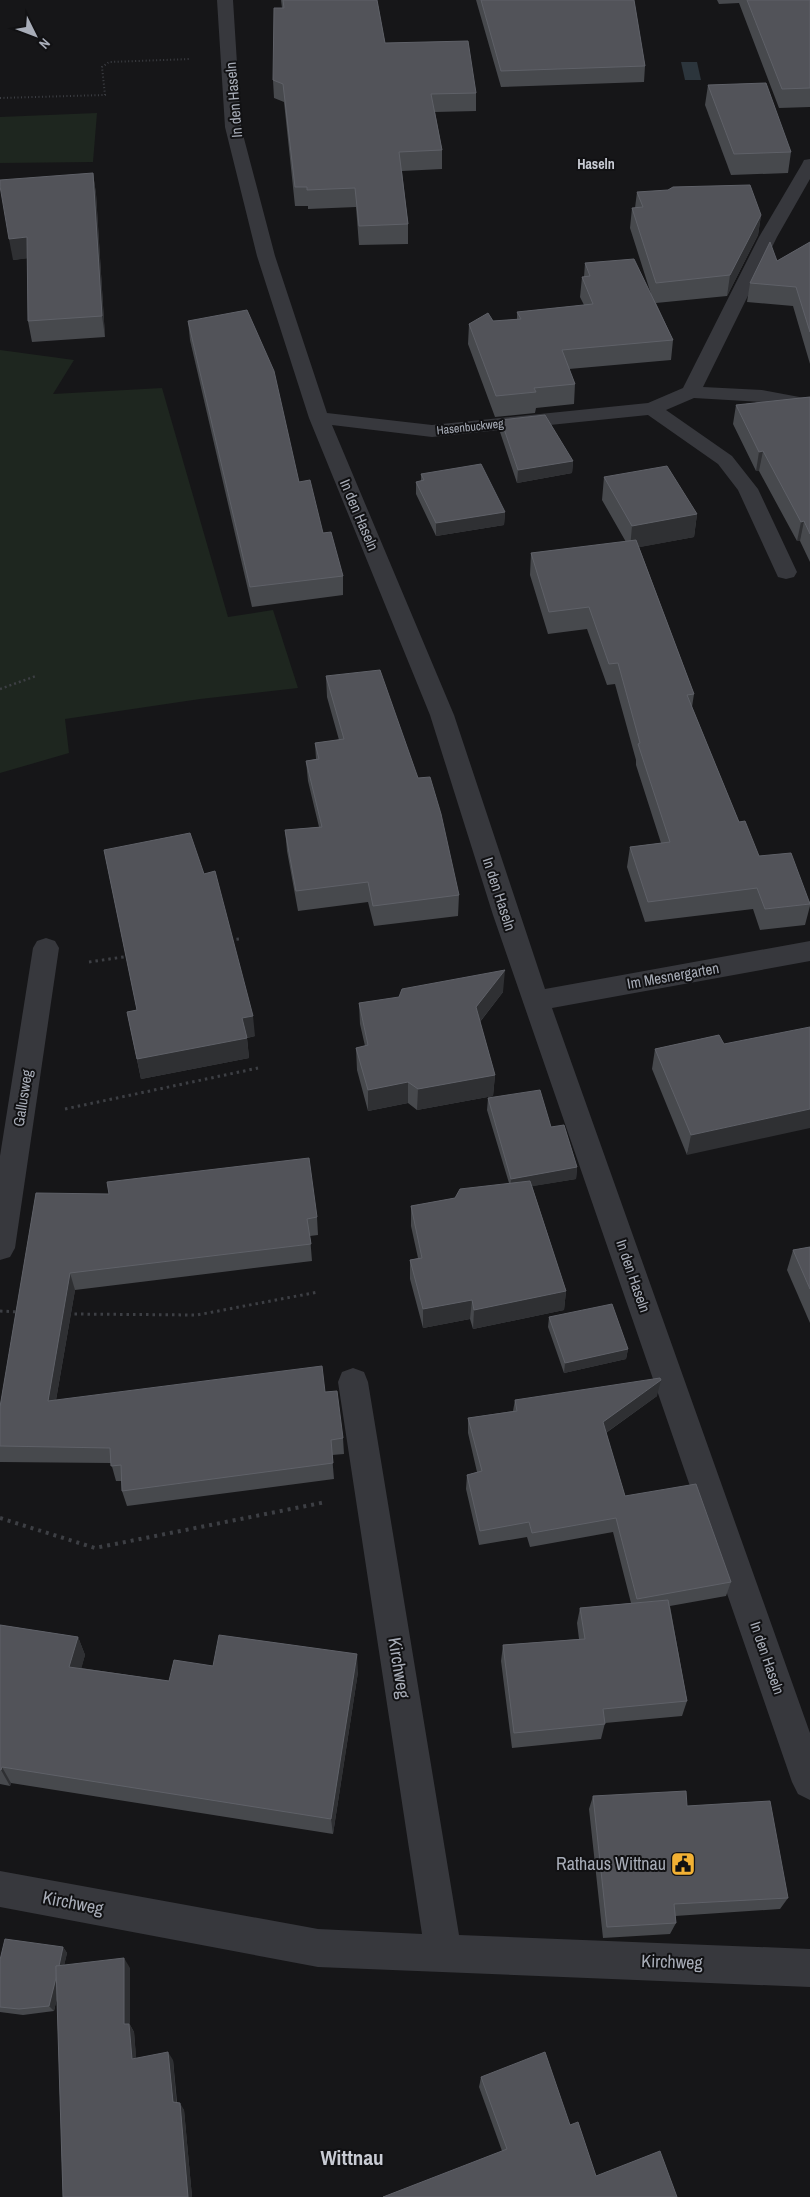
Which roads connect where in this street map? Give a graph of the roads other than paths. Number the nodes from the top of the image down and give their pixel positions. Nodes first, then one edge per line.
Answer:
1 (225, 0) edge
2 (810, 164) edge
3 (691, 392) junction
4 (810, 405) edge
5 (652, 409) junction
6 (318, 418) junction
7 (786, 572) dead end
8 (810, 951) edge
9 (44, 959) road end
10 (536, 1001) junction
11 (0, 1248) edge
12 (353, 1382) dead end
13 (810, 1782) edge
14 (0, 1889) edge
15 (444, 1954) junction
16 (810, 1968) edge

1 - 6 street, In den Haseln
2 - 3 street
3 - 4 street, Hasenbuckweg
3 - 5 street, Hasenbuckweg
5 - 6 street, Hasenbuckweg
5 - 7 street
6 - 10 street, In den Haseln
8 - 10 street, Im Mesnergarten
9 - 11 street, Gallusweg
10 - 13 street, In den Haseln
12 - 15 street, Kirchweg
14 - 15 street, Kirchweg
15 - 16 street, Kirchweg

